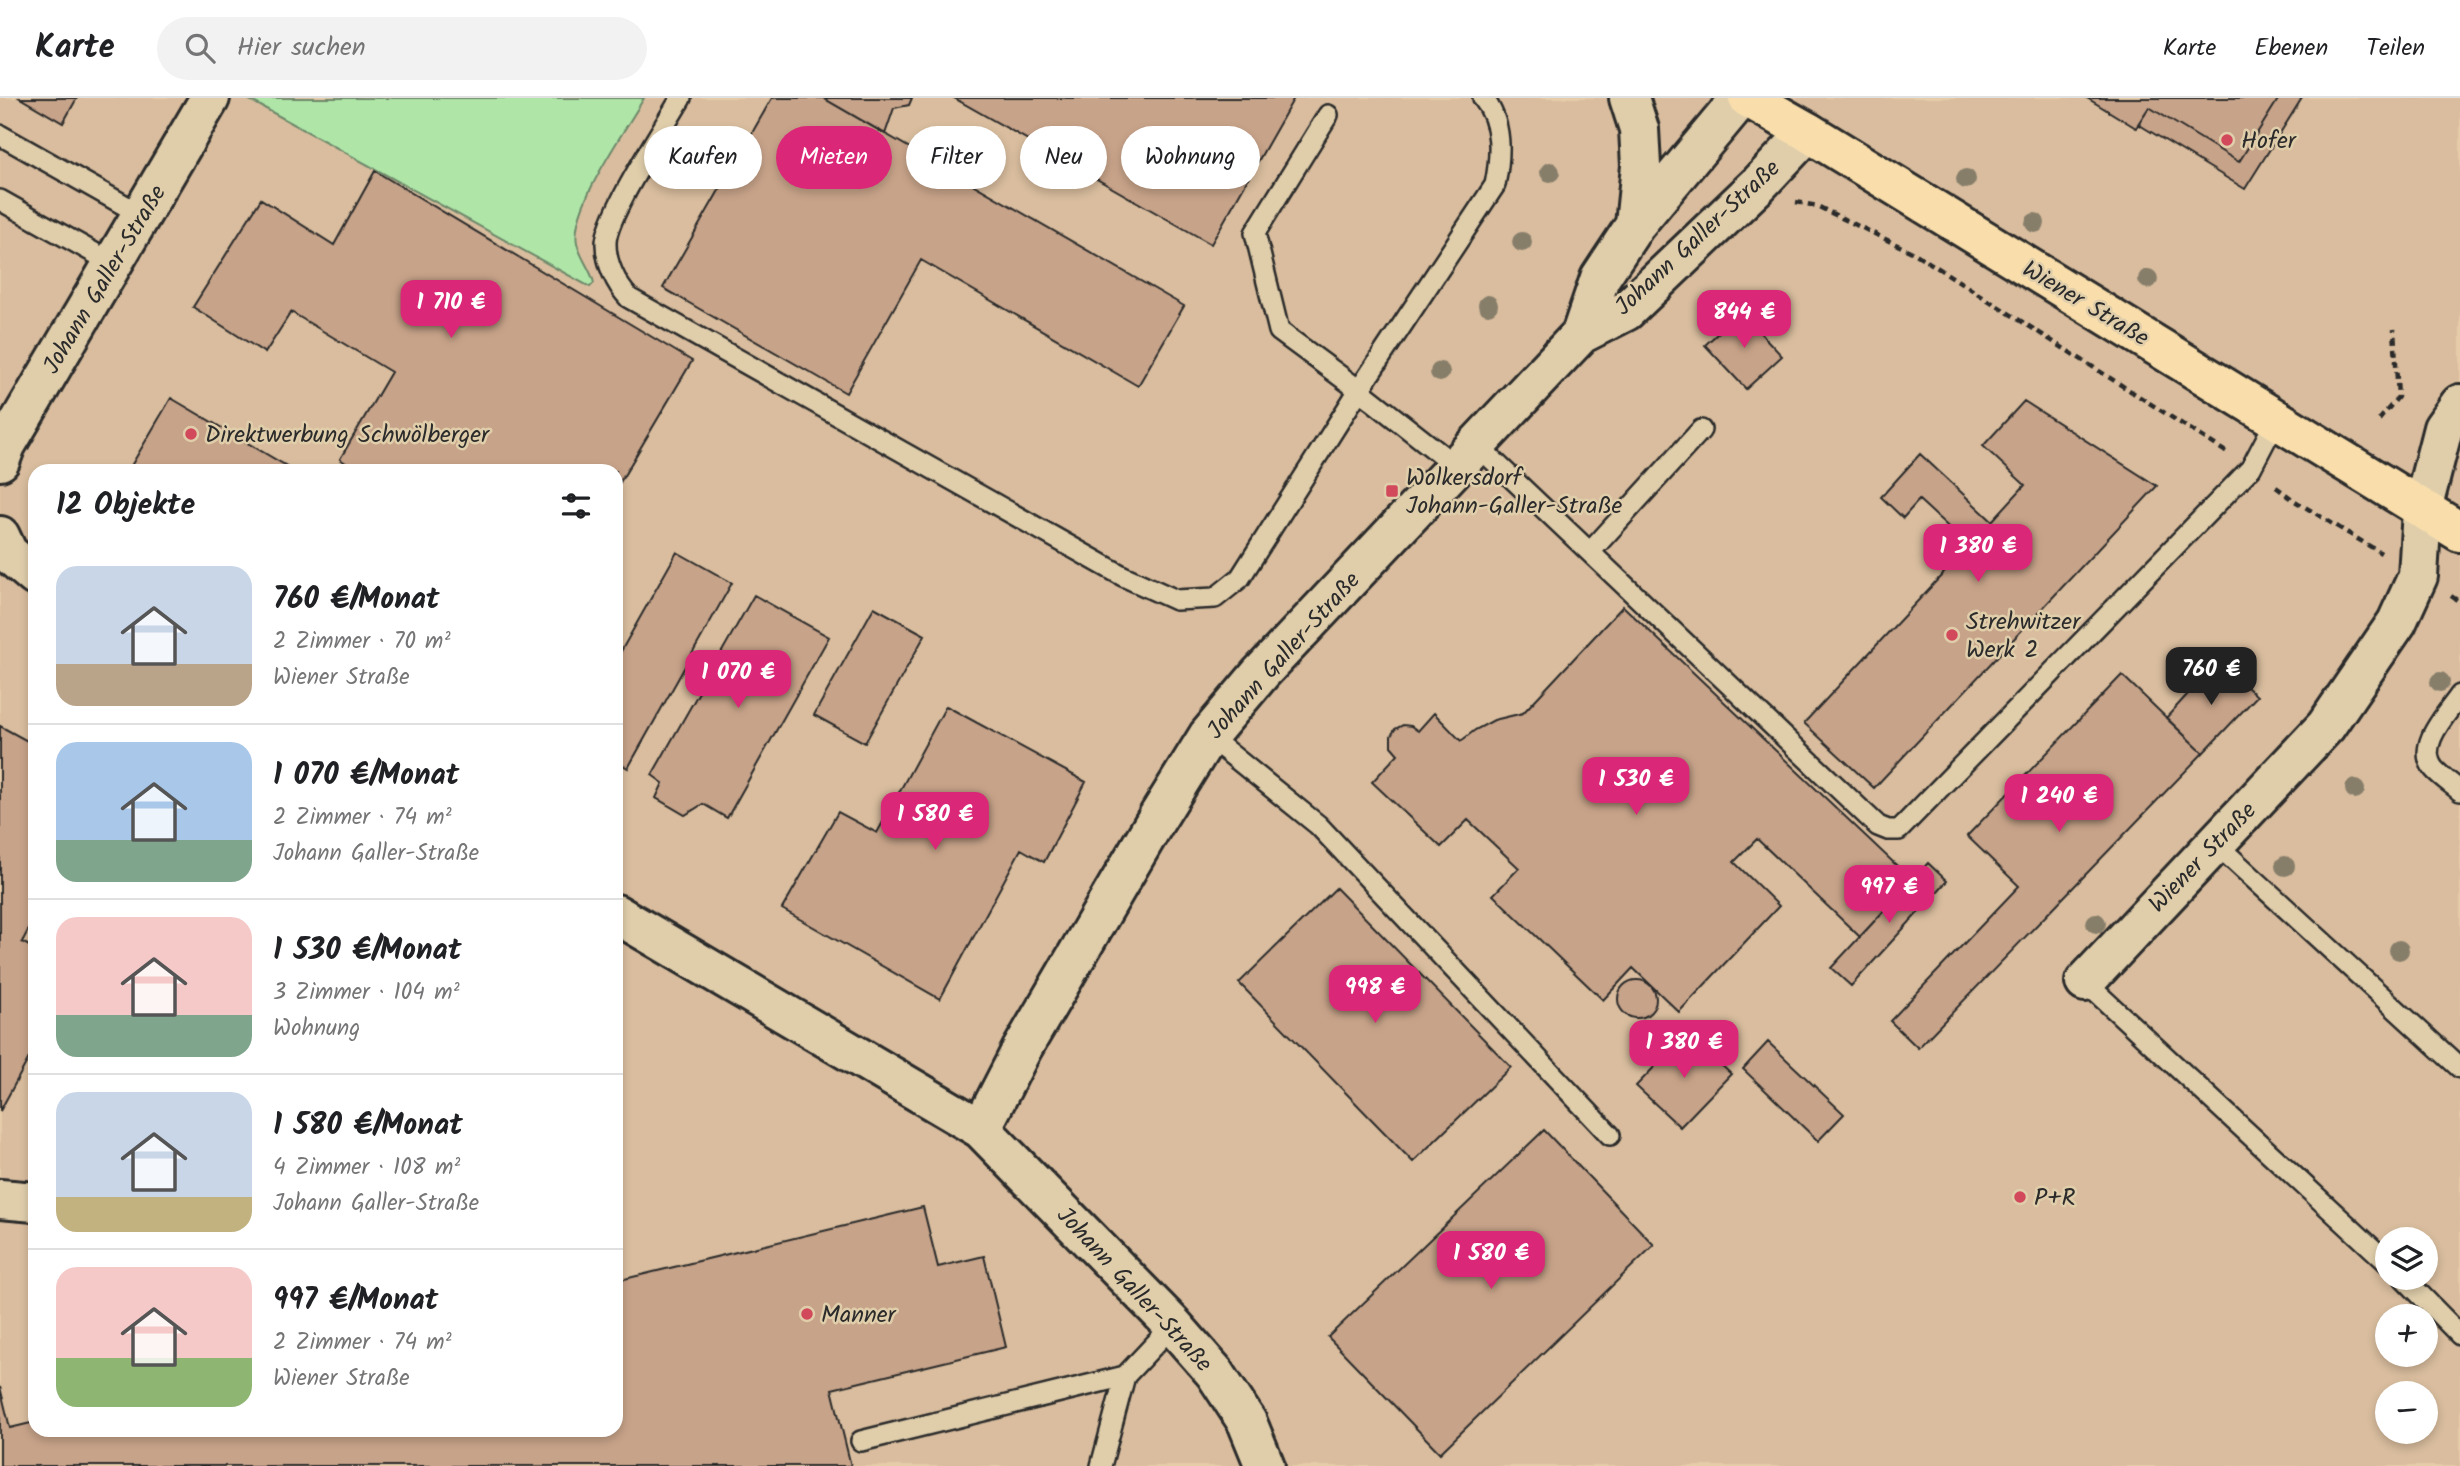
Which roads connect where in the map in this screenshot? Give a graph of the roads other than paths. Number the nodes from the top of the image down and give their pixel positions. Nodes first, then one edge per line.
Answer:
1 (210, 98) edge
2 (681, 98) edge
3 (1483, 98) edge
4 (1629, 98) edge
5 (1741, 98) edge
6 (1748, 98) edge
7 (1328, 115) dead end
8 (1808, 132) junction
9 (0, 135) edge
10 (1, 203) edge
11 (142, 215) junction
12 (1635, 225) junction
13 (114, 264) junction
14 (1581, 334) junction
15 (1359, 390) junction
16 (2460, 404) edge
17 (2276, 420) junction
18 (1701, 430) dead end
19 (1467, 456) junction
20 (0, 461) edge
21 (2422, 510) junction
22 (2460, 532) edge
23 (0, 536) edge
24 (1591, 551) junction
25 (28, 570) edge
26 (2460, 695) edge
27 (1208, 736) junction
28 (2460, 791) edge
29 (2216, 844) junction
30 (623, 919) edge
31 (2085, 982) joint
32 (2460, 1068) edge
33 (981, 1129) junction
34 (1610, 1135) dead end
35 (0, 1199) edge
36 (28, 1201) edge
37 (2375, 1251) edge
38 (2416, 1290) edge
39 (1173, 1325) junction
40 (2460, 1335) edge
41 (1125, 1376) junction
42 (861, 1441) dead end
43 (1101, 1466) edge
44 (1265, 1466) edge

1 - 11 street, Johann Galler-Straße
2 - 15 lane
3 - 15 lane
4 - 12 street, Johann Galler-Straße
5 - 12 street, Johann Galler-Straße
6 - 8 main road, Wiener Straße
7 - 15 lane
8 - 14 street, Johann Galler-Straße
8 - 17 main road, Wiener Straße
9 - 11 lane
10 - 13 lane
11 - 13 street, Johann Galler-Straße
12 - 14 street, Johann Galler-Straße
13 - 20 street, Johann Galler-Straße
14 - 19 street, Johann Galler-Straße
15 - 19 lane
16 - 21 street
17 - 21 main road, Wiener Straße
17 - 24 lane
18 - 24 lane
19 - 24 lane
19 - 27 street, Johann Galler-Straße
21 - 22 main road, Wiener Straße
21 - 29 street, Wiener Straße
23 - 25 street
26 - 28 lane
27 - 33 street, Johann Galler-Straße
27 - 34 lane
29 - 31 street, Wiener Straße
29 - 32 lane
30 - 33 street, Johann Galler-Straße
31 - 37 lane
33 - 39 street, Johann Galler-Straße
35 - 36 street
38 - 40 lane
39 - 41 lane
39 - 44 street, Johann Galler-Straße
41 - 42 lane
41 - 43 lane

